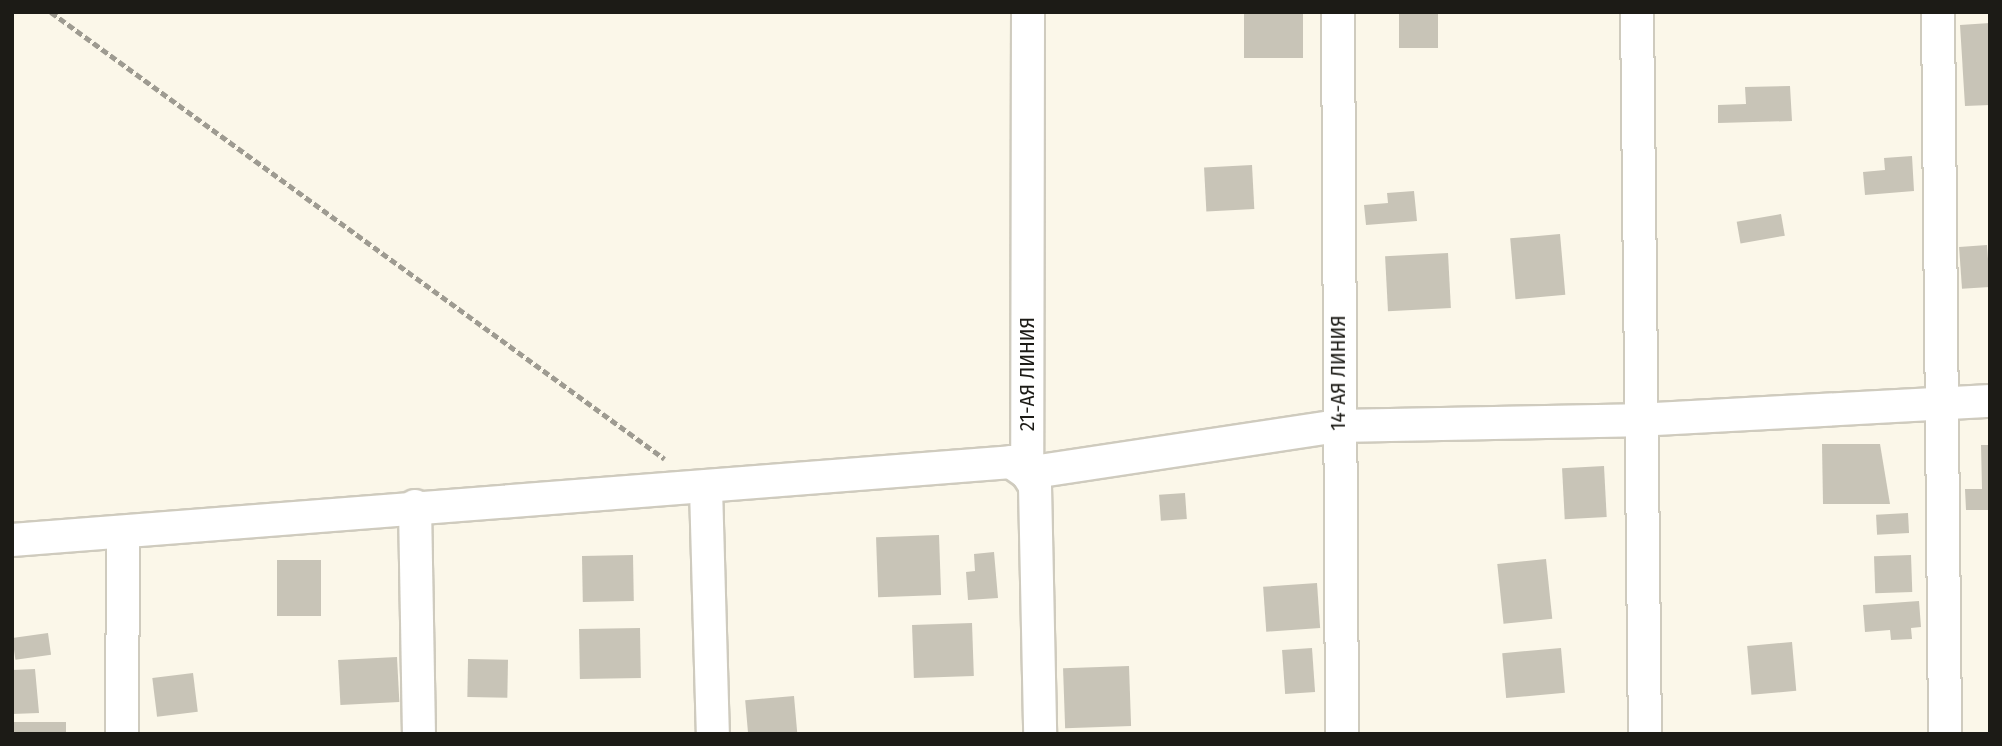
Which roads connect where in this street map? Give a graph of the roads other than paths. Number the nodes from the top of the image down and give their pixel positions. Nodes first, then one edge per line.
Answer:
1 (1028, 12) edge
2 (1338, 12) edge
3 (1637, 12) edge
4 (1938, 12) edge
5 (1990, 401) edge
6 (1938, 404) junction
7 (1637, 420) junction
8 (1338, 426) junction
9 (1027, 473) junction
10 (706, 488) junction
11 (415, 506) junction
12 (123, 532) junction
13 (12, 540) edge
14 (122, 734) edge
15 (419, 734) edge
16 (713, 734) edge
17 (1040, 734) edge
18 (1342, 734) edge
19 (1645, 734) edge
20 (1945, 734) edge

1 - 9 street, 21-АЯ ЛИНИЯ
2 - 8 street, 14-АЯ ЛИНИЯ
3 - 7 street
4 - 6 street
5 - 6 street
6 - 7 street
6 - 20 street
7 - 8 street
7 - 19 street
8 - 9 street
8 - 18 street, 14-АЯ ЛИНИЯ
9 - 10 street
9 - 17 street, 21-АЯ ЛИНИЯ
10 - 11 street
10 - 16 street
11 - 12 street
11 - 15 street
12 - 13 street
12 - 14 street

